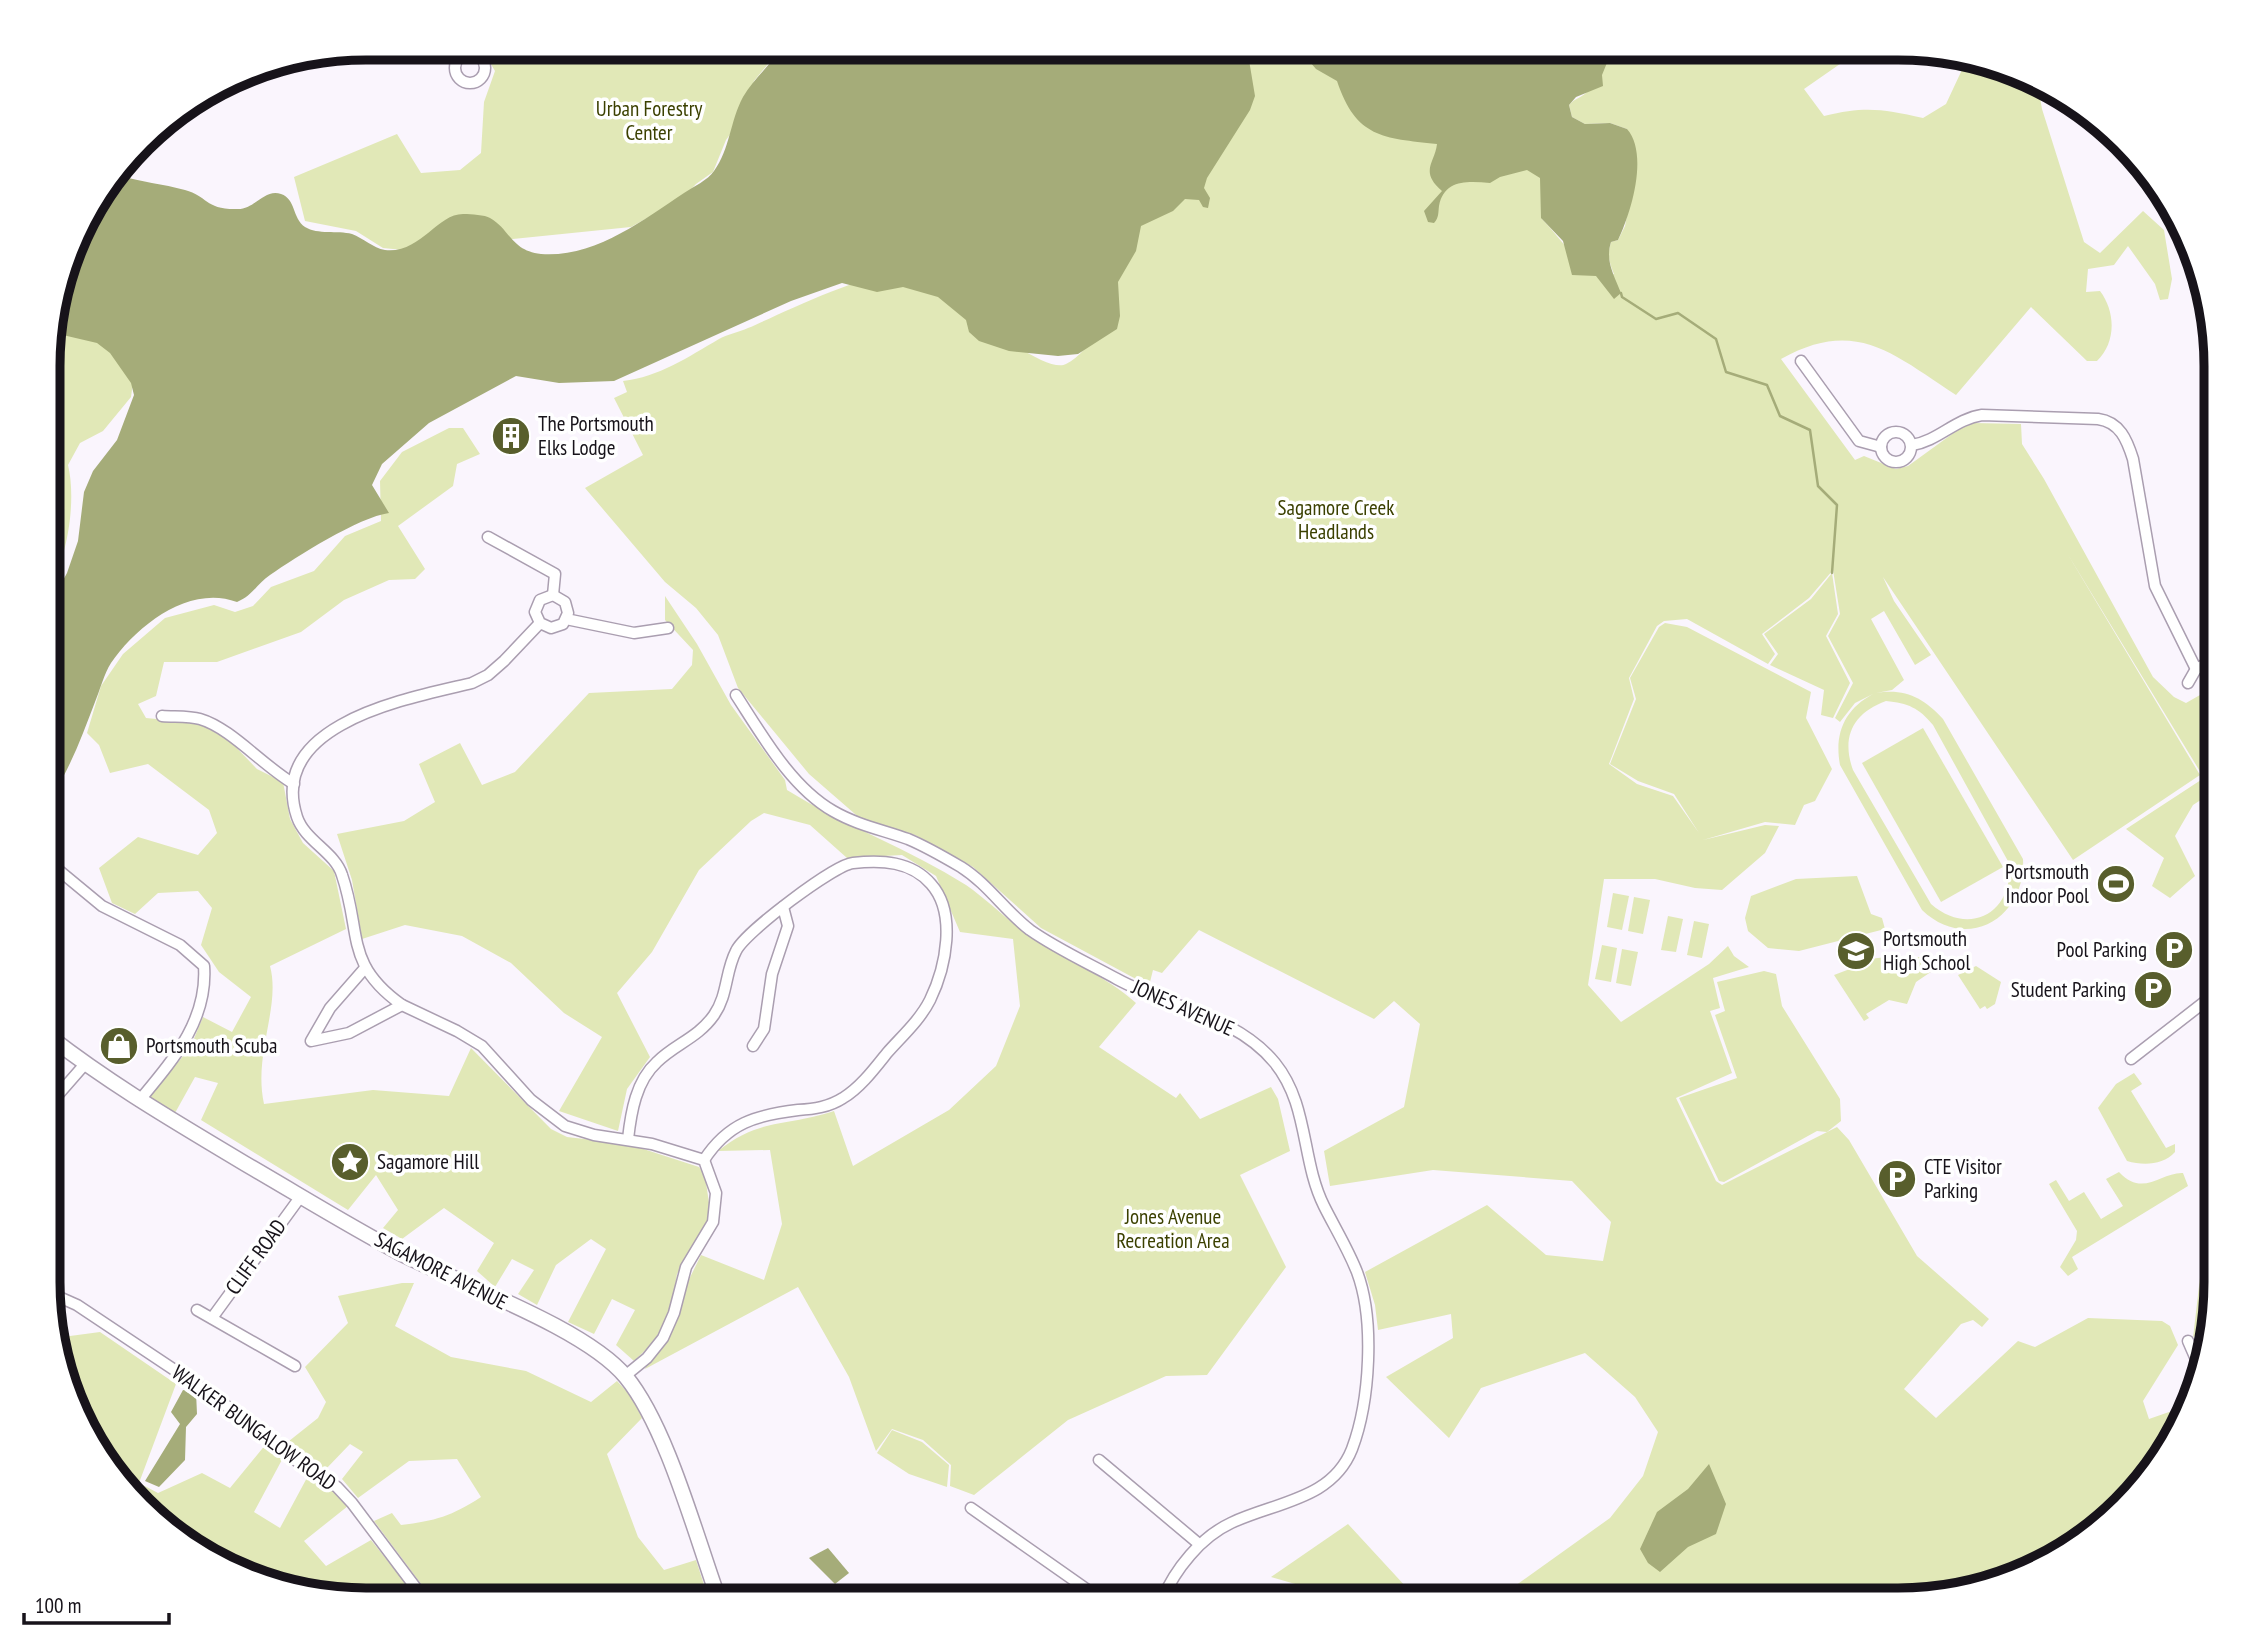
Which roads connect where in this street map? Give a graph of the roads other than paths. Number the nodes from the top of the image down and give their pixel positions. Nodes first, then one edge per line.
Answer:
1 (1801, 361) dead end
2 (1912, 445) junction
3 (1881, 447) junction
4 (488, 537) dead end
5 (553, 595) junction
6 (566, 619) junction
7 (540, 623) junction
8 (668, 628) dead end
9 (2204, 665) edge
10 (2196, 669) junction
11 (2188, 683) dead end
12 (736, 695) dead end
13 (162, 716) dead end
14 (294, 784) junction
15 (60, 871) edge
16 (783, 907) junction
17 (365, 968) junction
18 (2204, 1002) edge
19 (402, 1005) junction
20 (60, 1045) edge
21 (753, 1046) dead end
22 (2131, 1059) dead end
23 (85, 1065) junction
24 (60, 1093) edge
25 (139, 1101) junction
26 (628, 1139) junction
27 (704, 1160) junction
28 (301, 1196) junction
29 (60, 1298) edge
30 (197, 1310) dead end
31 (212, 1318) junction
32 (2188, 1341) dead end
33 (2195, 1357) edge
34 (295, 1366) dead end
35 (625, 1376) junction
36 (1099, 1460) dead end
37 (971, 1508) dead end
38 (1199, 1544) junction
39 (416, 1588) edge
40 (715, 1588) edge
41 (1085, 1588) edge
42 (1170, 1588) edge

1 - 3 street
2 - 3 street
2 - 3 street
2 - 10 street
4 - 5 street
5 - 6 street
5 - 7 street
6 - 7 street
6 - 8 street
7 - 14 street
9 - 10 street
10 - 11 street
12 - 38 street, JONES AVENUE
13 - 14 street
14 - 17 street
15 - 25 street
16 - 21 street
16 - 26 street
16 - 27 street
17 - 19 street
17 - 19 street
18 - 22 street
19 - 26 street
20 - 23 main road, SAGAMORE AVENUE
23 - 24 street
23 - 25 main road, SAGAMORE AVENUE
25 - 28 main road, SAGAMORE AVENUE
26 - 27 street
27 - 35 street
28 - 31 street, CLIFF ROAD
28 - 35 main road, SAGAMORE AVENUE
29 - 39 street, WALKER BUNGALOW ROAD
30 - 31 street, CLIFF ROAD
31 - 34 street, CLIFF ROAD
32 - 33 street
35 - 40 main road, SAGAMORE AVENUE
36 - 38 street
37 - 41 street
38 - 42 street, JONES AVENUE

